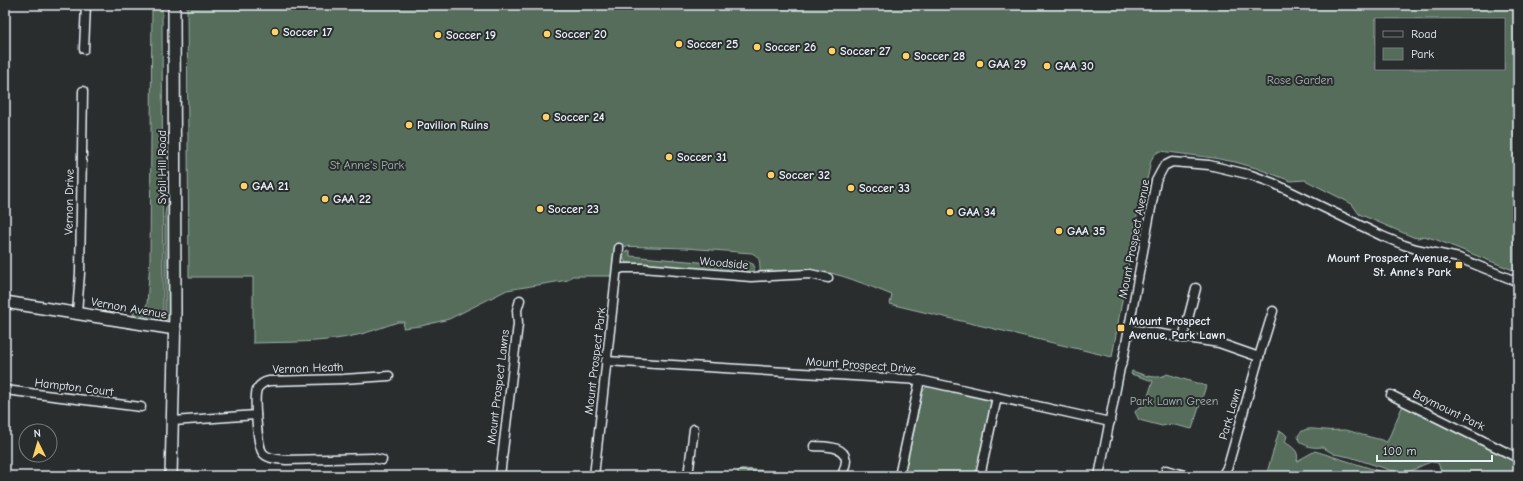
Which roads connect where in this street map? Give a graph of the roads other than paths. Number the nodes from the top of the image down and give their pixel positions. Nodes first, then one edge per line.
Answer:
1 (86, 5) edge
2 (174, 5) edge
3 (84, 49) dead end
4 (83, 91) dead end
5 (619, 248) dead end
6 (617, 270) junction
7 (828, 278) dead end
8 (1518, 282) edge
9 (1196, 288) dead end
10 (520, 300) dead end
11 (5, 302) edge
12 (1273, 311) dead end
13 (77, 313) junction
14 (175, 329) junction
15 (1129, 329) junction
16 (1183, 338) junction
17 (1259, 357) junction
18 (606, 361) junction
19 (389, 376) dead end
20 (920, 380) junction
21 (5, 390) edge
22 (1391, 394) dead end
23 (997, 396) junction
24 (140, 407) dead end
25 (256, 415) junction
26 (172, 421) junction
27 (1110, 422) junction
28 (694, 429) dead end
29 (814, 446) dead end
30 (1518, 458) edge
31 (382, 460) dead end
32 (1166, 470) dead end
33 (171, 476) edge
34 (500, 476) edge
35 (594, 476) edge
36 (688, 476) edge
37 (842, 476) edge
38 (899, 476) edge
39 (980, 476) edge
40 (1099, 476) edge
41 (1188, 476) edge
42 (1222, 476) edge

1 - 3 street
2 - 14 main road, Sybil Hill Road
4 - 13 street, Vernon Drive
5 - 6 street, Mount Prospect Park
6 - 7 street, Woodside
6 - 18 street, Mount Prospect Park
8 - 15 street, Mount Prospect Avenue
9 - 16 street
10 - 34 street, Mount Prospect Lawns
11 - 13 main road, Vernon Avenue
12 - 17 street, Park Lawn
13 - 14 main road, Vernon Avenue
14 - 26 main road, Vernon Avenue
15 - 16 street
15 - 27 street, Mount Prospect Avenue
16 - 17 street
17 - 42 street, Park Lawn
18 - 20 street, Mount Prospect Drive
18 - 35 street, Mount Prospect Park
19 - 25 street, Vernon Heath
20 - 23 street, Mount Prospect Drive
20 - 38 street
21 - 24 street, Hampton Court
22 - 30 street, Baymount Park
23 - 27 street, Mount Prospect Drive
23 - 39 street
25 - 26 street
25 - 31 street, Vernon Heath
26 - 33 main road, Vernon Avenue
27 - 40 street, Mount Prospect Avenue
28 - 36 street
29 - 37 street
32 - 41 street

